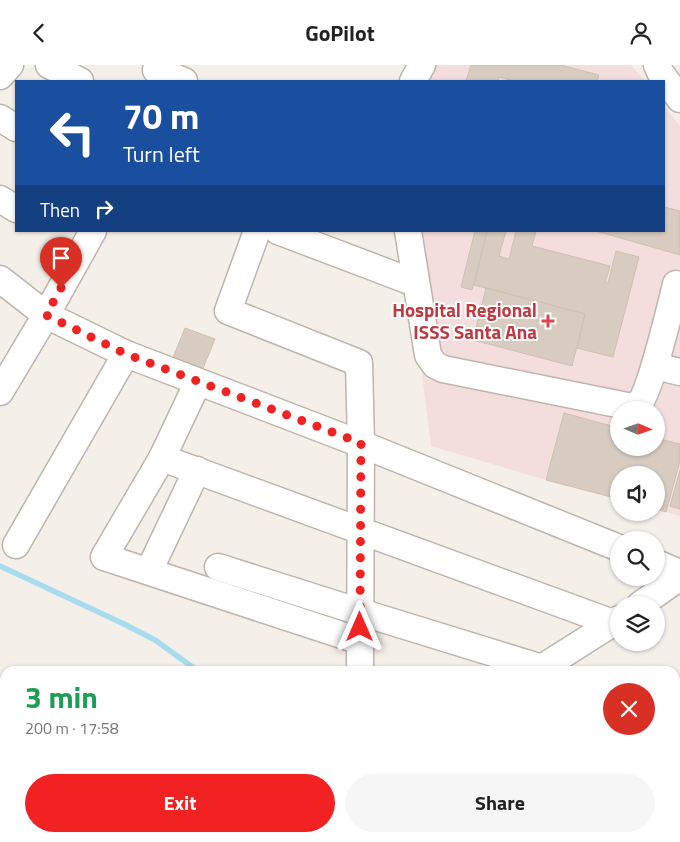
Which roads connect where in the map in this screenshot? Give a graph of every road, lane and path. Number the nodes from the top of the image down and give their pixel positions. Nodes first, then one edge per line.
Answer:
1 (10, 65) edge
2 (50, 65) edge
3 (422, 65) edge
4 (657, 65) edge
5 (156, 72) edge
6 (0, 76) edge
7 (78, 80) edge
8 (181, 80) edge
9 (414, 80) edge
10 (680, 99) edge
11 (0, 118) edge
12 (15, 127) edge
13 (0, 199) edge
14 (15, 208) edge
15 (92, 232) edge
16 (257, 232) edge
17 (281, 232) edge
18 (408, 232) edge
19 (0, 279) edge
20 (415, 283) junction
21 (676, 284) dead end
22 (46, 315) junction
23 (126, 354) junction
24 (655, 366) junction
25 (680, 372) edge
26 (198, 382) junction
27 (0, 392) edge
28 (361, 443) junction
29 (162, 458) junction
30 (196, 470) junction
31 (360, 531) junction
32 (610, 544) edge
33 (16, 545) dead end
34 (218, 567) dead end
35 (665, 567) edge
36 (149, 571) junction
37 (680, 573) edge
38 (680, 577) edge
39 (653, 596) edge
40 (360, 612) junction
41 (610, 619) edge
42 (610, 625) edge
43 (360, 641) junction
44 (360, 666) edge
45 (528, 666) edge
46 (546, 666) edge

1 - 6 street
2 - 7 street
3 - 9 street
4 - 10 street
5 - 8 street
11 - 12 street
13 - 14 street
15 - 22 street
16 - 28 street
17 - 20 street
18 - 20 street
19 - 22 street
20 - 24 street
21 - 24 street
22 - 23 street
22 - 27 street
23 - 26 street
23 - 33 street
24 - 25 street
26 - 28 street
26 - 29 street
28 - 31 street
28 - 32 street
29 - 30 street
29 - 36 street
30 - 31 street
30 - 36 street
31 - 40 street
31 - 41 street
34 - 40 street
35 - 37 street
36 - 43 street
38 - 39 street
40 - 43 street
40 - 45 street
42 - 46 street
43 - 44 street

